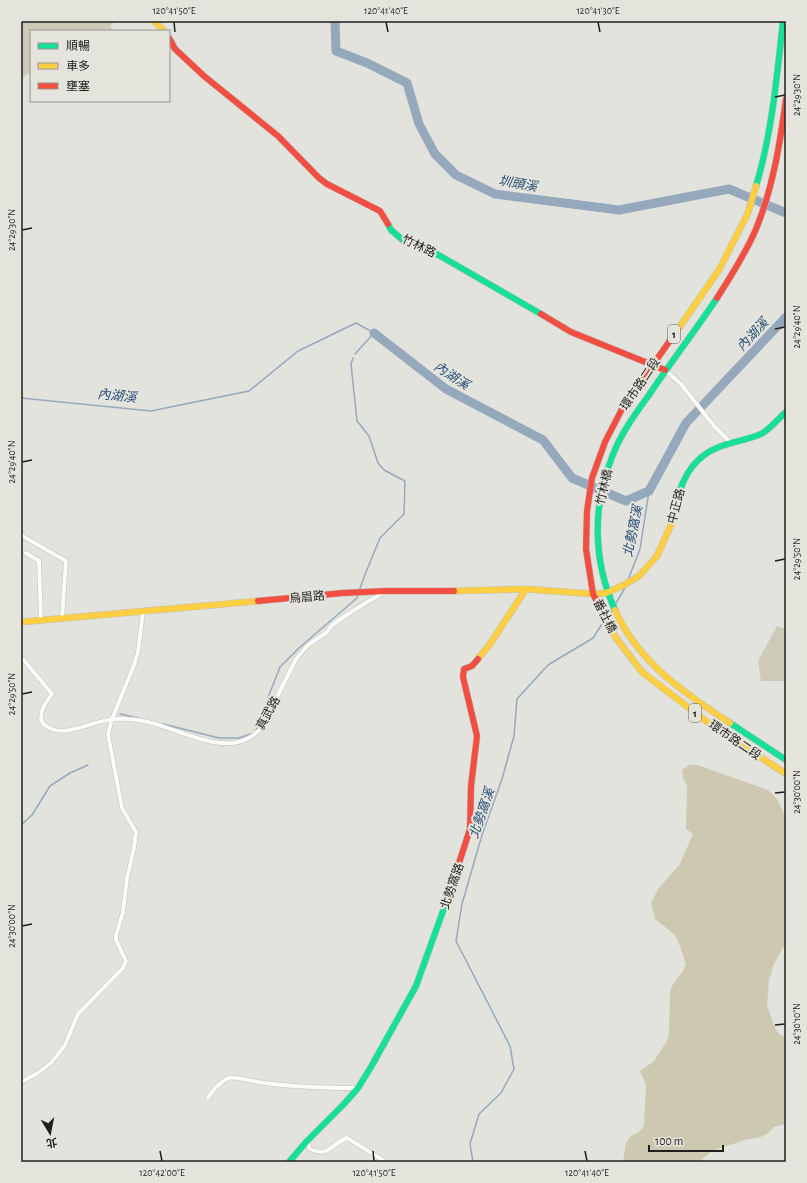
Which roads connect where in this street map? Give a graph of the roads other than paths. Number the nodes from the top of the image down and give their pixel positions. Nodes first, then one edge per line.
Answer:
1 (154, 21) edge
2 (783, 21) edge
3 (163, 30) edge
4 (170, 40) edge
5 (786, 99) edge
6 (652, 364) junction
7 (665, 370) junction
8 (786, 412) edge
9 (731, 443) junction
10 (600, 455) joint
11 (611, 458) joint
12 (21, 534) edge
13 (26, 553) dead end
14 (526, 589) junction
15 (386, 591) junction
16 (606, 593) junction
17 (594, 594) junction
18 (143, 611) junction
19 (62, 618) junction
20 (42, 620) junction
21 (21, 622) edge
22 (626, 631) joint
23 (616, 638) joint
24 (21, 657) edge
25 (112, 719) junction
26 (786, 760) edge
27 (786, 774) edge
28 (21, 1082) edge
29 (358, 1088) junction
30 (208, 1098) dead end
31 (307, 1141) junction
32 (289, 1162) edge
33 (386, 1162) edge

1 - 3 main road
2 - 6 main road, 環市路二段 / 1
4 - 6 main road, 竹林路
5 - 7 main road, 環市路二段 / 1
6 - 7 main road, 竹林路
6 - 10 main road, 環市路二段 / 1
7 - 9 street, 竹林路
7 - 11 main road, 環市路二段 / 1
8 - 9 main road, 中正路
9 - 16 main road, 中正路
10 - 17 main road, 竹林橋 / 1
11 - 16 main road, 竹林橋 / 1
12 - 19 street
13 - 20 street
14 - 15 main road, 烏眉路
14 - 17 main road, 烏眉路
14 - 29 main road, 北勢窩路
15 - 18 main road, 烏眉路
15 - 25 street, 真武路
16 - 17 main road, 中正路
16 - 22 main road, 番社橋 / 1
17 - 23 main road, 番社橋 / 1
18 - 19 main road, 烏眉路
18 - 25 street
19 - 20 main road, 烏眉路
20 - 21 main road, 烏眉路
22 - 26 main road, 環市路二段 / 1
23 - 27 main road, 環市路二段 / 1
24 - 25 street, 真武路
25 - 28 street
29 - 30 street
29 - 31 main road, 北勢窩路
31 - 32 main road, 北勢窩路
31 - 33 street

